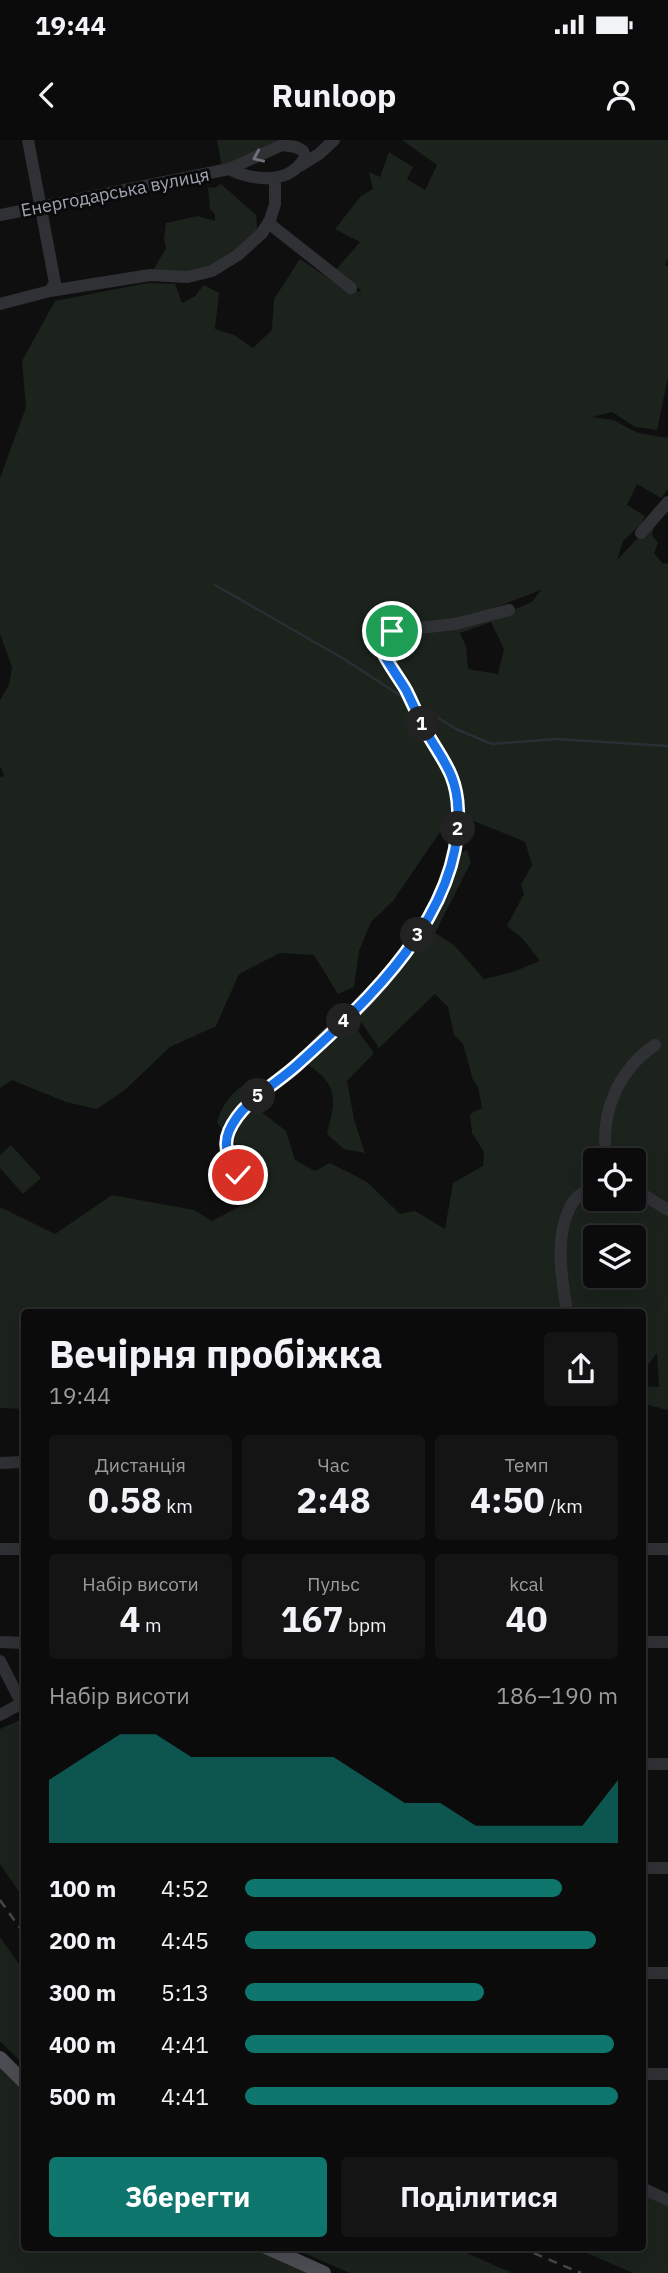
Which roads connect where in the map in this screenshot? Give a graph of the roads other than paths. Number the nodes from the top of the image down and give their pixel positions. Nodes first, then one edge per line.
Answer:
1 (28, 140) edge
2 (317, 140) edge
3 (334, 140) edge
4 (283, 142) edge
5 (319, 154) junction
6 (300, 166) junction
7 (229, 169) junction
8 (275, 179) junction
9 (42, 207) junction
10 (0, 215) edge
11 (270, 220) junction
12 (351, 288) dead end
13 (50, 291) junction
14 (0, 304) edge
15 (668, 502) edge
16 (641, 533) dead end
17 (509, 610) dead end
18 (655, 1045) dead end
19 (606, 1148) edge
20 (238, 1175) dead end
21 (583, 1192) edge
22 (646, 1196) edge
23 (668, 1210) edge
24 (568, 1309) edge
25 (21, 1462) edge
26 (0, 1463) edge
27 (0, 1549) edge
28 (21, 1549) edge
29 (646, 1549) edge
30 (668, 1549) edge
31 (0, 1642) edge
32 (646, 1642) edge
33 (668, 1642) edge
34 (21, 1643) edge
35 (0, 1661) edge
36 (21, 1699) edge
37 (21, 1704) edge
38 (0, 1715) edge
39 (646, 1764) edge
40 (668, 1764) edge
41 (646, 1868) edge
42 (668, 1868) edge
43 (646, 1973) edge
44 (668, 1973) edge
45 (0, 2058) edge
46 (646, 2074) edge
47 (668, 2074) edge
48 (21, 2079) edge
49 (646, 2190) edge
50 (668, 2200) edge
51 (275, 2251) edge
52 (324, 2273) edge

1 - 9 street
2 - 5 street
3 - 5 street
4 - 6 street
4 -> 7 street
5 - 6 street
6 - 8 street
7 - 8 street
7 - 9 street, Енергодарська вулиця
8 - 11 street
9 - 10 street, Енергодарська вулиця
9 - 13 street
11 - 12 street
11 - 13 street
13 - 14 street
15 - 16 street
17 - 20 street
18 - 19 street
21 - 24 street
22 - 23 street
25 - 26 street
27 - 28 street
29 - 30 street
31 - 34 street
32 - 33 street
35 - 36 street
37 - 38 street
39 - 40 street
41 - 42 street
43 - 44 street
45 - 48 main road
46 - 47 street
49 - 50 street
51 - 52 main road

